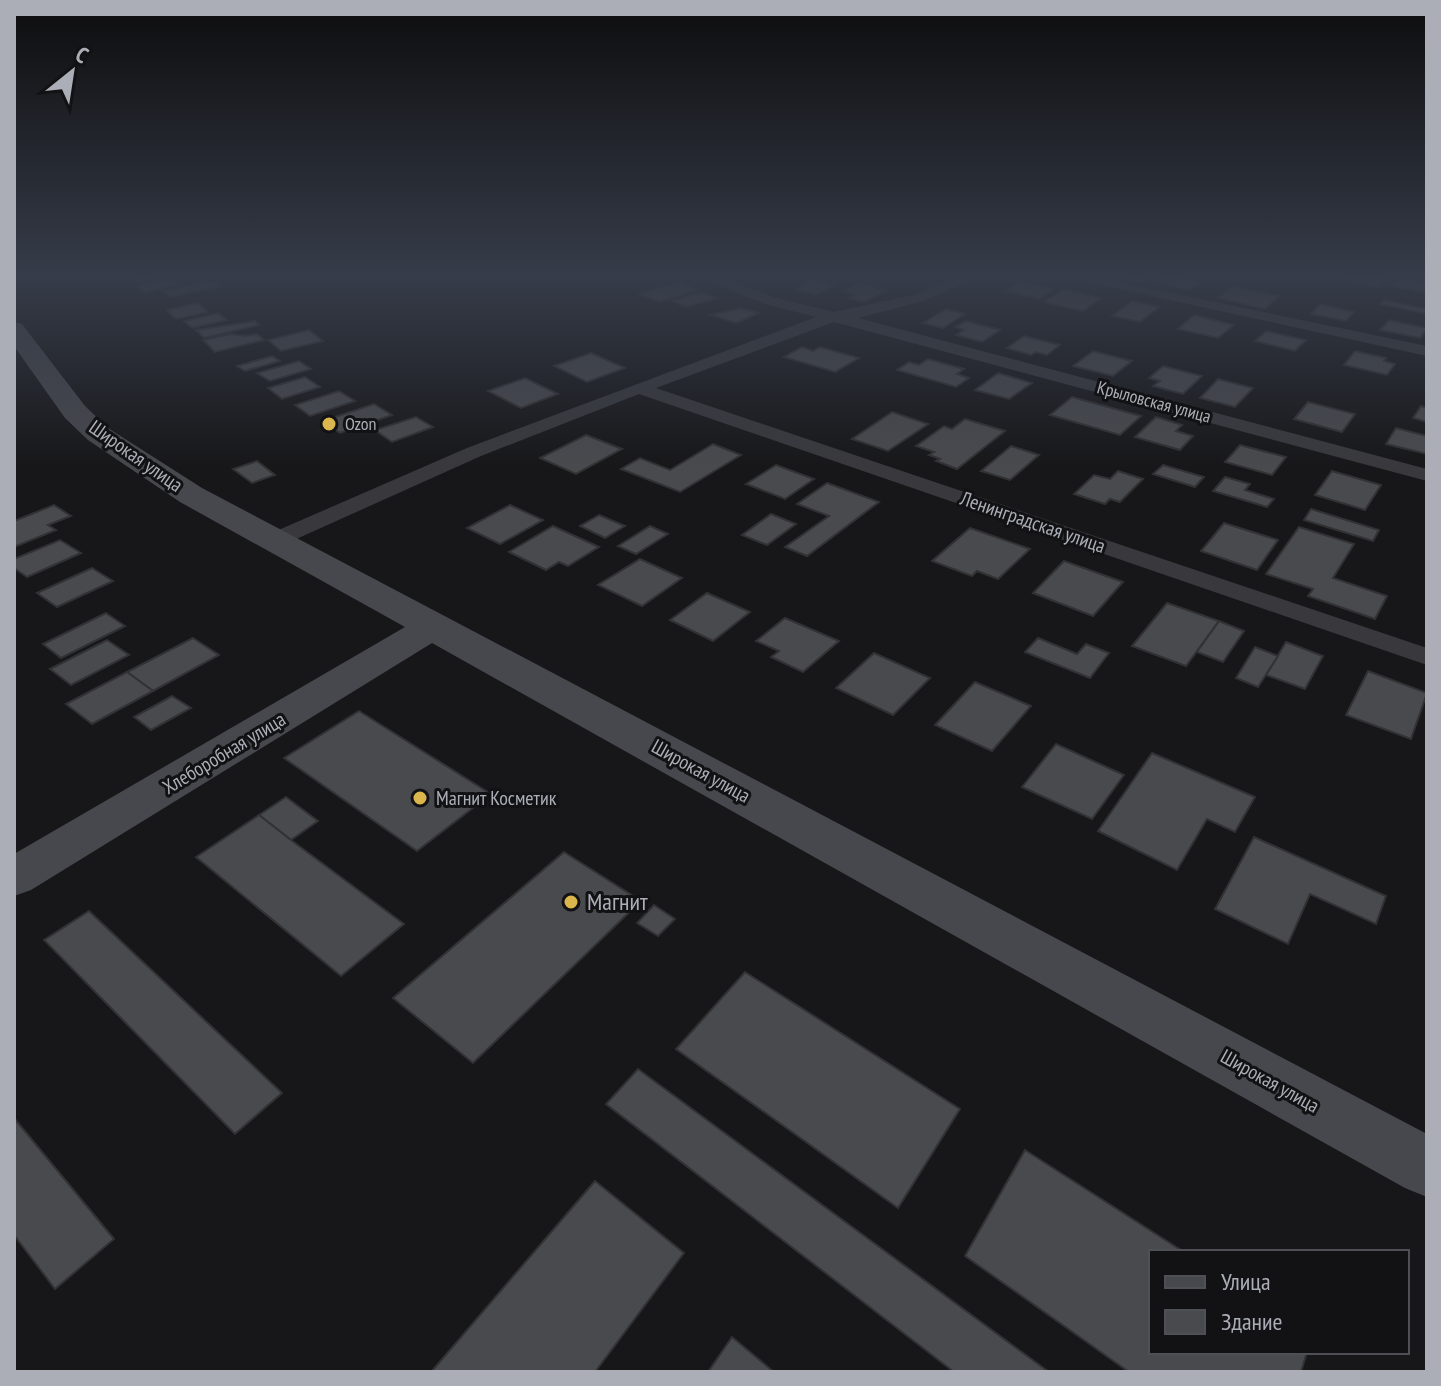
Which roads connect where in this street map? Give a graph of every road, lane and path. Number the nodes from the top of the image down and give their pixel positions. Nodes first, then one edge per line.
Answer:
1 (21, 339) edge
2 (773, 339) edge
3 (914, 339) edge
4 (1368, 339) edge
5 (1427, 351) edge
6 (639, 388) junction
7 (1427, 475) edge
8 (275, 540) junction
9 (432, 627) junction
10 (1427, 657) edge
11 (14, 877) edge
12 (1427, 1167) edge

1 - 8 street, Широкая улица
2 - 6 street
3 - 7 street, Крыловская улица
4 - 5 street
6 - 8 street
6 - 10 street, Ленинградская улица
8 - 9 street, Широкая улица
9 - 11 street, Хлеборобная улица
9 - 12 street, Широкая улица

